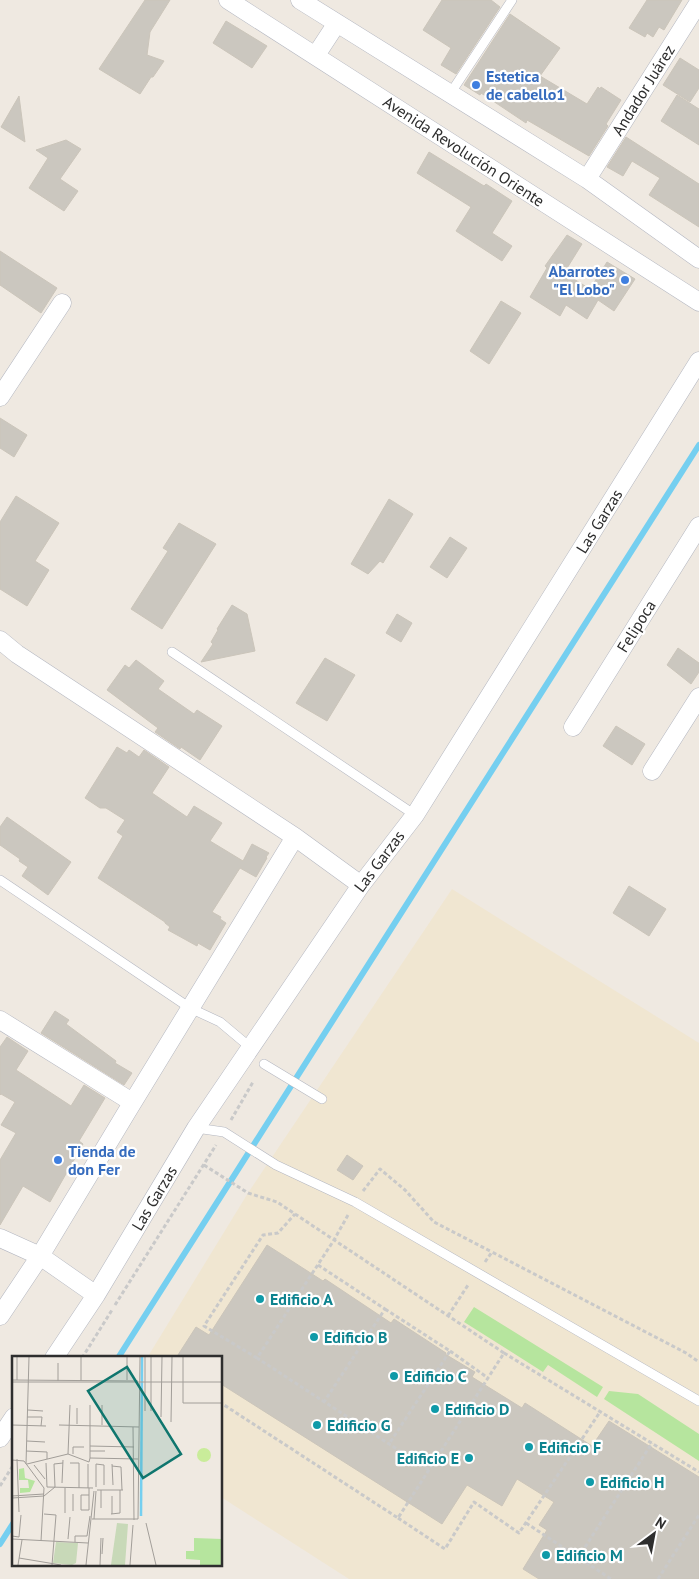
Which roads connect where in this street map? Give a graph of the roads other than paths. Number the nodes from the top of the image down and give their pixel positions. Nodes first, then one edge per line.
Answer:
1 (228, 0) edge
2 (300, 0) edge
3 (512, 0) edge
4 (699, 2) edge
5 (337, 23) junction
6 (316, 55) junction
7 (450, 94) junction
8 (587, 179) junction
9 (699, 258) edge
10 (699, 302) edge
11 (62, 303) dead end
12 (699, 361) edge
13 (0, 397) edge
14 (699, 526) edge
15 (0, 640) edge
16 (172, 652) dead end
17 (699, 697) edge
18 (573, 726) dead end
19 (652, 771) dead end
20 (415, 815) junction
21 (295, 837) junction
22 (0, 880) edge
23 (361, 885) junction
24 (190, 1008) junction
25 (0, 1020) edge
26 (251, 1048) junction
27 (264, 1064) road end
28 (322, 1098) dead end
29 (132, 1102) junction
30 (196, 1128) junction
31 (0, 1238) edge
32 (40, 1256) junction
33 (96, 1294) junction
34 (0, 1316) edge
35 (55, 1356) edge
36 (699, 1401) edge
37 (12, 1421) edge
38 (0, 1438) edge

1 - 6 street, Avenida Revolución Oriente
2 - 5 street
3 - 7 lane
4 - 8 street, Andador Juárez
5 - 6 street
5 - 7 street
6 - 10 street, Avenida Revolución Oriente
7 - 8 street
8 - 9 street
11 - 13 street
12 - 20 street, Las Garzas
14 - 18 street, Felipoca
15 - 21 street
16 - 20 lane
17 - 19 street
20 - 23 street, Las Garzas
21 - 23 street
21 - 24 street
22 - 24 lane
23 - 26 street, Las Garzas
24 - 26 lane
24 - 29 street
25 - 29 street
26 - 30 street, Las Garzas
27 - 28 lane
29 - 32 street
30 - 33 street, Las Garzas
30 - 36 lane
31 - 32 street
32 - 33 street
32 - 34 street
33 - 35 street, Las Garzas
37 - 38 street

